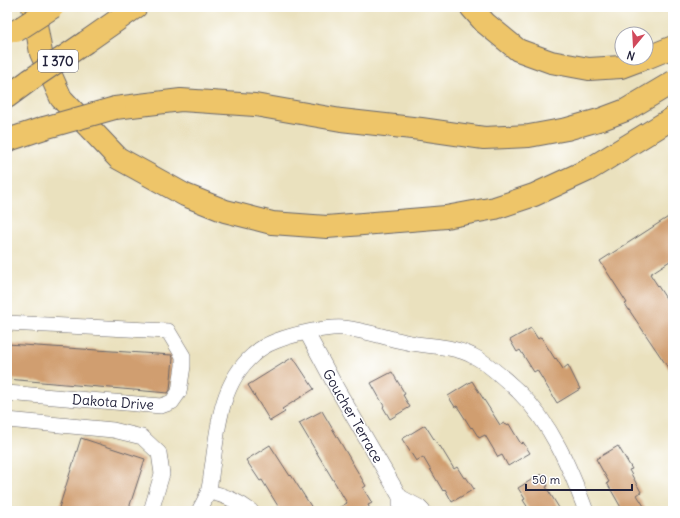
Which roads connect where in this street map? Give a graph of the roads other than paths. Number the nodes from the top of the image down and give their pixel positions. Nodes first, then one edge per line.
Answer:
1 (33, 7) edge
2 (53, 7) edge
3 (136, 7) edge
4 (471, 7) edge
5 (12, 34) edge
6 (673, 47) edge
7 (654, 55) edge
8 (624, 66) edge
9 (673, 82) edge
10 (7, 97) edge
11 (673, 118) edge
12 (7, 142) edge
13 (7, 323) edge
14 (307, 333) junction
15 (7, 393) edge
16 (7, 420) edge
17 (208, 492) junction
18 (400, 504) edge
19 (151, 511) edge
20 (199, 511) edge
21 (250, 511) edge
22 (423, 511) edge
23 (586, 511) edge

1 - 11 highway
2 - 5 highway, bridge
3 - 10 highway, I 370, bridge
4 - 8 highway
6 - 7 highway
9 - 12 highway, bridge
13 - 15 street, Dakota Drive
14 - 17 street
14 - 18 street, Goucher Terrace
14 - 23 street
16 - 19 street
17 - 20 street
17 - 21 street
18 - 22 street, Goucher Terrace

